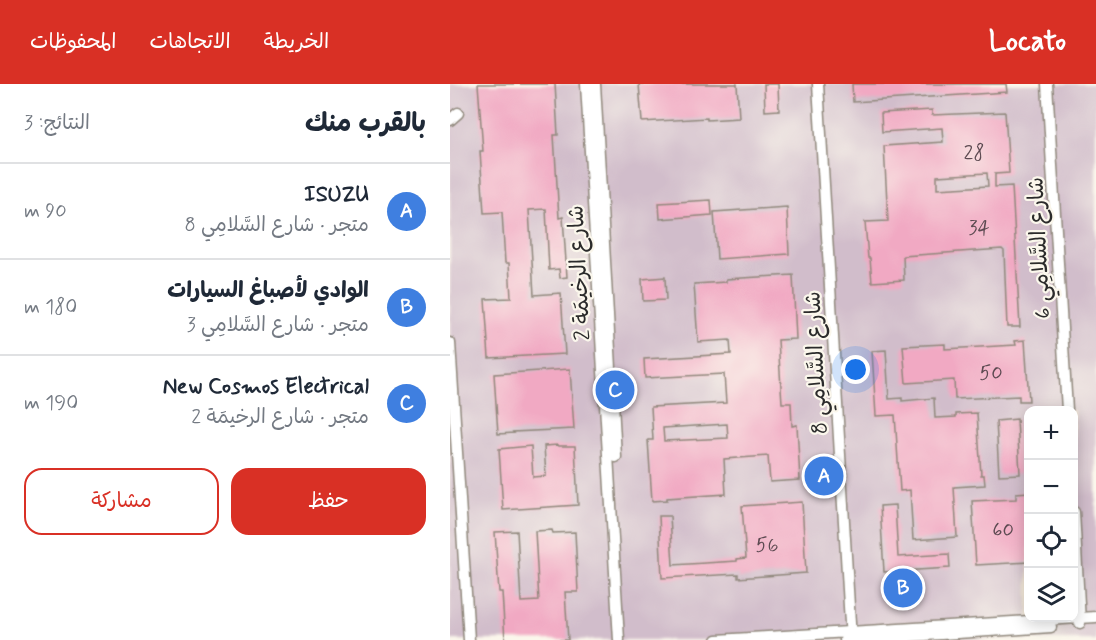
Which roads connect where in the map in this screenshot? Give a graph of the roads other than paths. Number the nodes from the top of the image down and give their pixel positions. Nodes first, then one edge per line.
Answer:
1 (586, 84) edge
2 (595, 84) edge
3 (818, 84) edge
4 (1047, 84) edge
5 (592, 114) junction
6 (450, 343) edge
7 (1067, 406) edge
8 (1074, 514) edge
9 (1096, 617) edge
10 (1080, 622) junction
11 (1096, 624) edge
12 (848, 637) edge
13 (469, 640) edge
14 (623, 640) edge
15 (717, 640) edge

1 - 5 street, شارع الرخيمَة 2
2 - 5 street, شارع الرخيمَة 2
3 - 12 street, شارع السَّلامِي 8
4 - 7 street, شارع السَّلامِي 6
5 - 14 street, شارع الرخيمَة 2
5 - 14 street, شارع الرخيمَة 2
6 - 13 street
8 - 10 street
9 - 10 street
10 - 11 street
10 - 12 street
12 - 15 street

